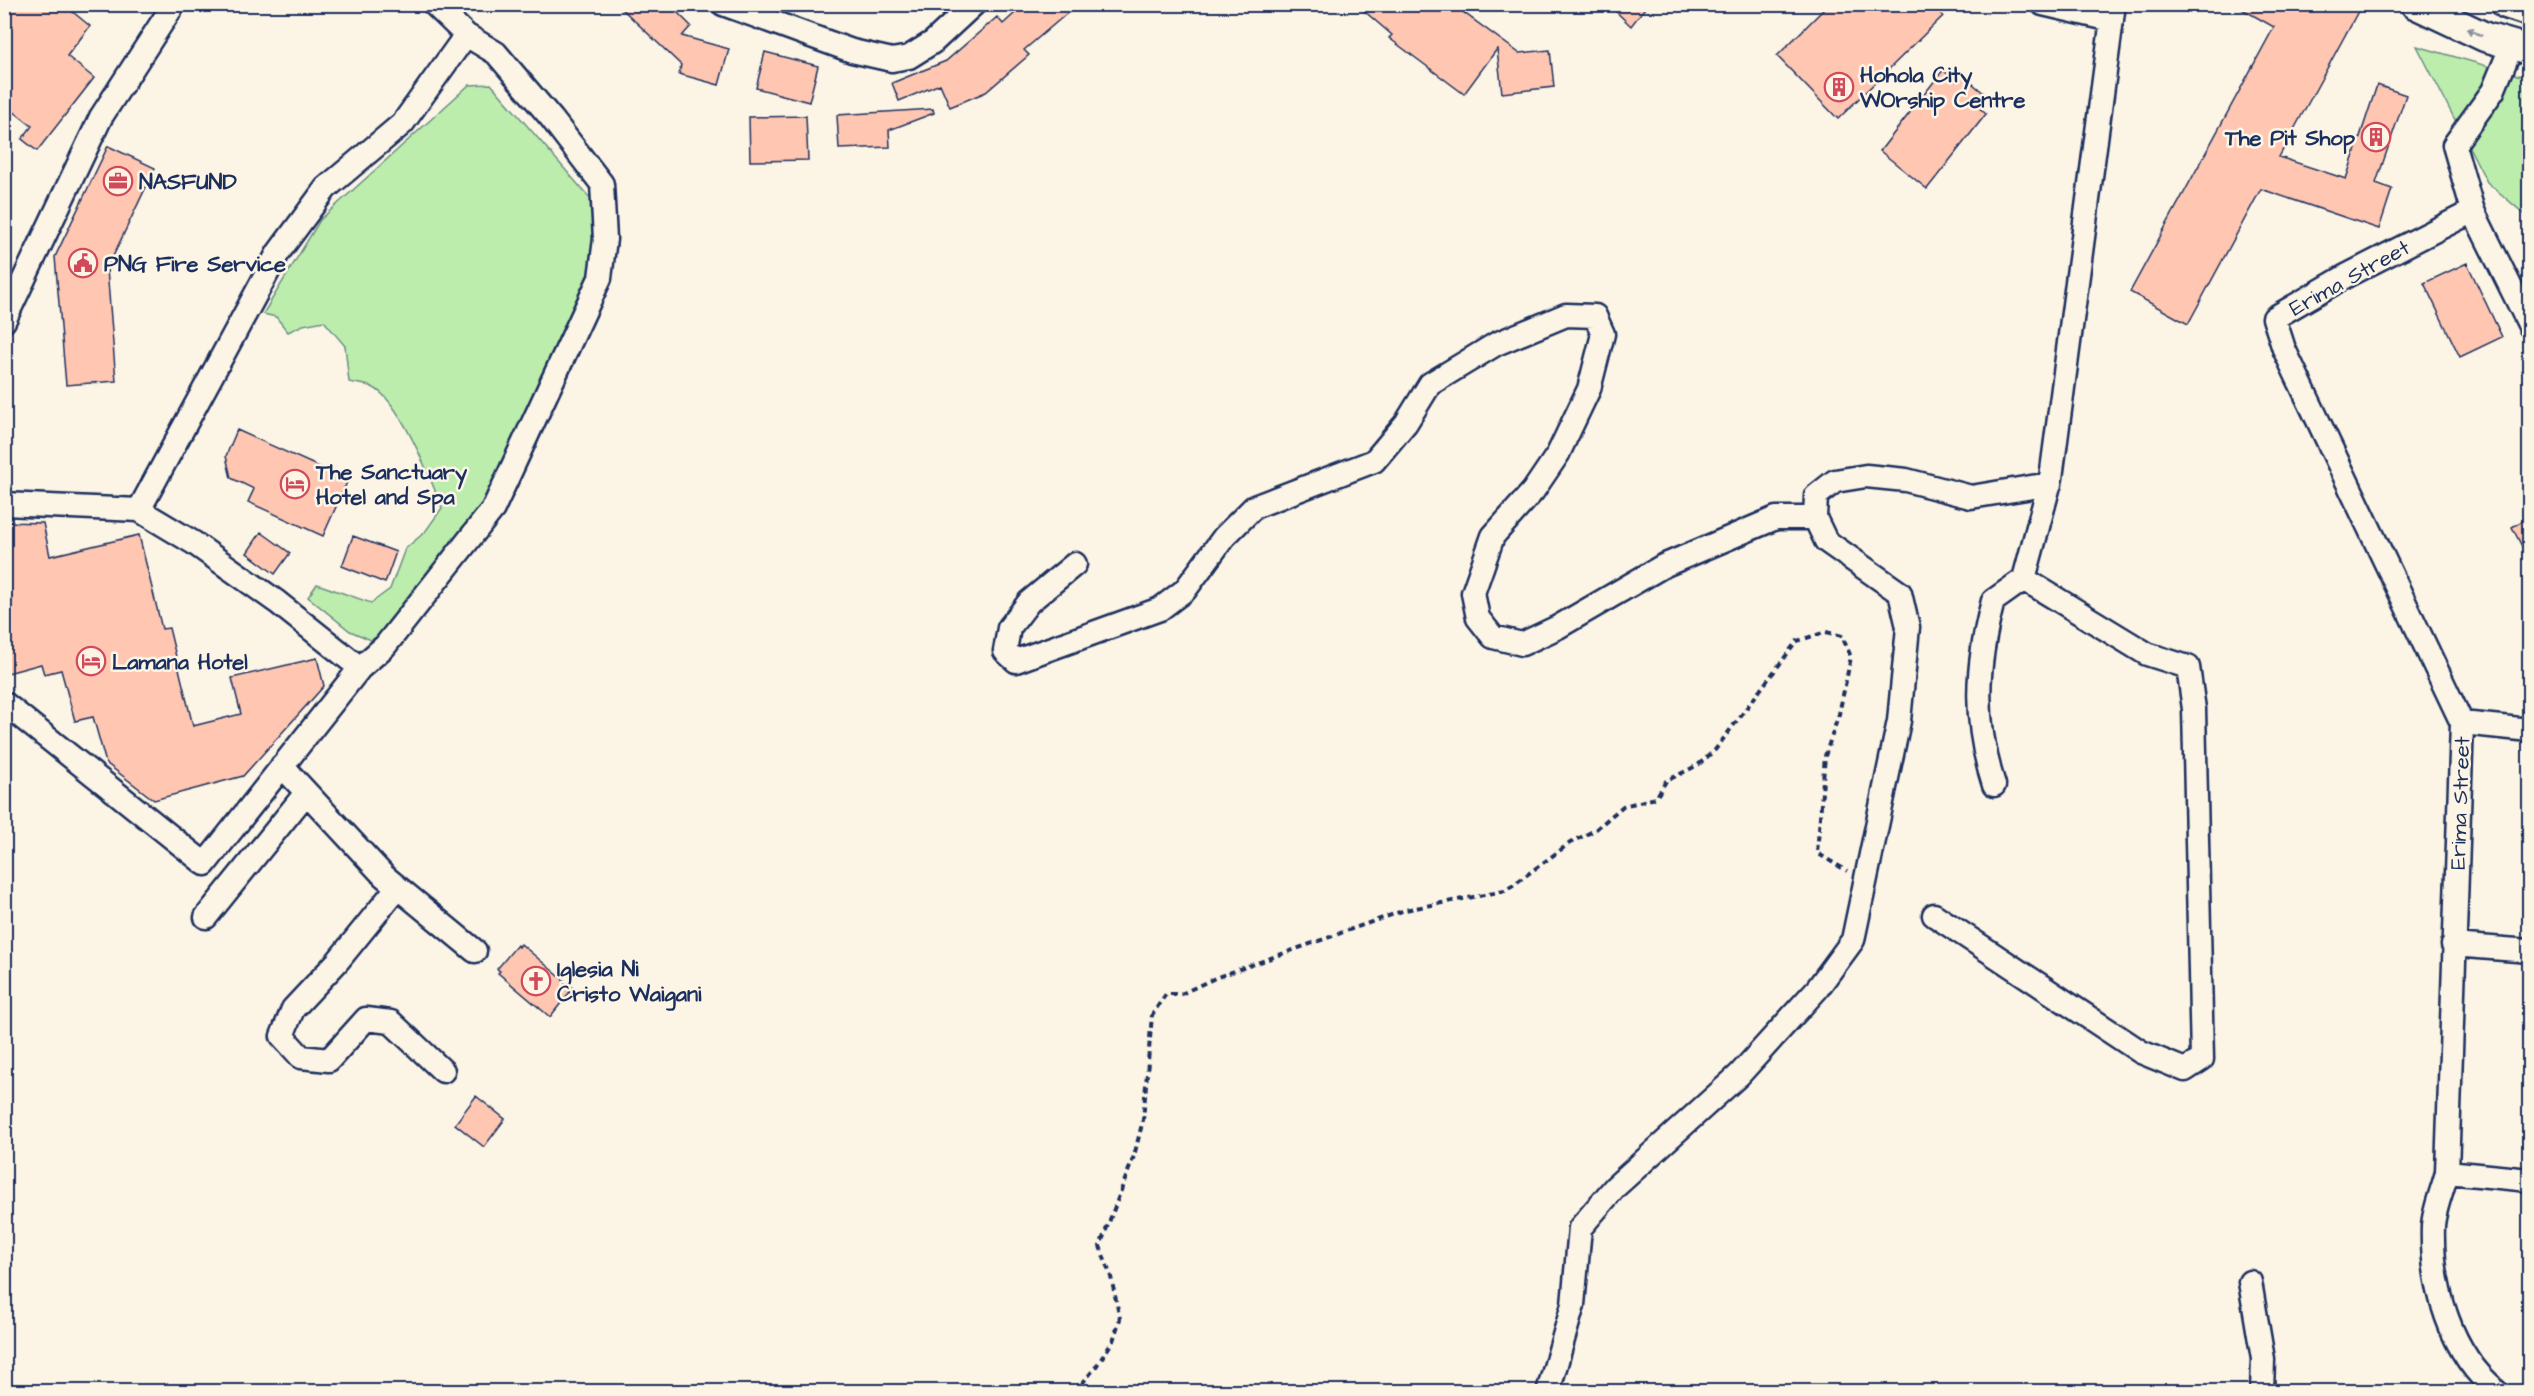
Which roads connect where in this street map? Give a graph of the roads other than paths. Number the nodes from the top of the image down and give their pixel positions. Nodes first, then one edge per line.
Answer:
1 (174, 4) edge
2 (434, 4) edge
3 (723, 4) edge
4 (974, 4) edge
5 (2043, 4) edge
6 (2415, 4) edge
7 (2506, 4) edge
8 (2113, 12) edge
9 (2529, 12) edge
10 (466, 35) junction
11 (2521, 47) edge
12 (2473, 212) junction
13 (4, 321) edge
14 (2529, 326) edge
15 (2050, 484) junction
16 (4, 504) edge
17 (139, 510) junction
18 (1815, 518) junction
19 (1075, 564) dead end
20 (2024, 579) junction
21 (360, 668) junction
22 (4, 703) edge
23 (2462, 723) junction
24 (2529, 730) edge
25 (282, 766) junction
26 (1994, 785) dead end
27 (306, 793) junction
28 (398, 888) junction
29 (1934, 915) dead end
30 (206, 917) dead end
31 (2453, 945) junction
32 (475, 951) dead end
33 (2529, 951) edge
34 (443, 1071) dead end
35 (2447, 1172) junction
36 (2529, 1180) edge
37 (2250, 1282) dead end
38 (1548, 1392) edge
39 (2262, 1392) edge
40 (2498, 1392) edge

1 - 13 street
2 - 10 street
3 - 4 street
5 - 8 street
11 -> 6 main road
7 - 9 main road
8 - 15 street
10 - 17 street
10 - 21 street
11 - 12 street
12 - 14 street
12 - 23 street, Erima Street
15 - 18 street
15 - 20 street
16 - 17 street
17 - 21 street
18 - 19 street
18 - 38 street
20 - 26 street
20 - 29 street
21 - 25 street
22 - 25 street
23 - 24 street
23 - 31 street, Erima Street
25 - 27 street
27 - 28 street
27 - 30 street
28 - 32 street
28 - 34 street
31 - 33 street
31 - 35 street, Erima Street
35 - 36 street
35 - 40 street, Erima Street
37 - 39 street

